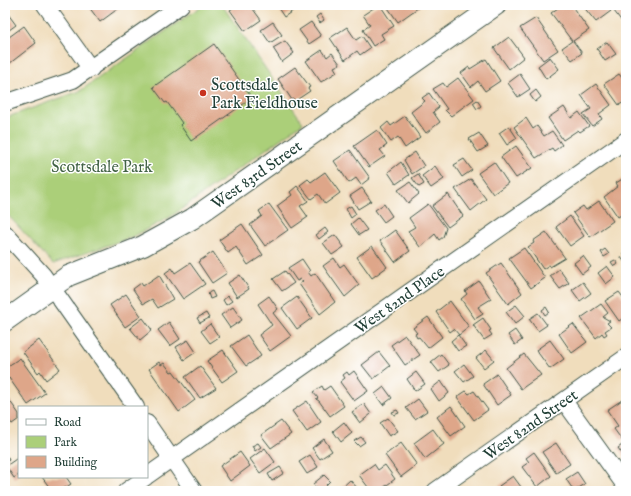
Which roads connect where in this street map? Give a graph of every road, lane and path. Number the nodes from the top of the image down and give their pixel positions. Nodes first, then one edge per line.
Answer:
1 (45, 5) edge
2 (181, 5) edge
3 (496, 5) edge
4 (91, 69) junction
5 (5, 103) edge
6 (626, 140) edge
7 (5, 233) edge
8 (52, 287) junction
9 (5, 321) edge
10 (626, 357) edge
11 (564, 401) junction
12 (135, 406) edge
13 (148, 424) edge
14 (172, 459) junction
15 (148, 476) edge
16 (146, 478) edge
17 (626, 487) edge
18 (126, 491) edge
19 (194, 491) edge
20 (435, 491) edge

1 - 4 street
2 - 4 street
3 - 8 street, West 83rd Street
4 - 5 street
6 - 14 street, West 82nd Place
7 - 8 street
8 - 9 street, West 83rd Street
8 - 12 street
10 - 11 street, West 82nd Street
11 - 17 street
11 - 20 street, West 82nd Street
13 - 14 street
14 - 15 street, West 82nd Place
14 - 19 street
16 - 18 street, West 82nd Place

